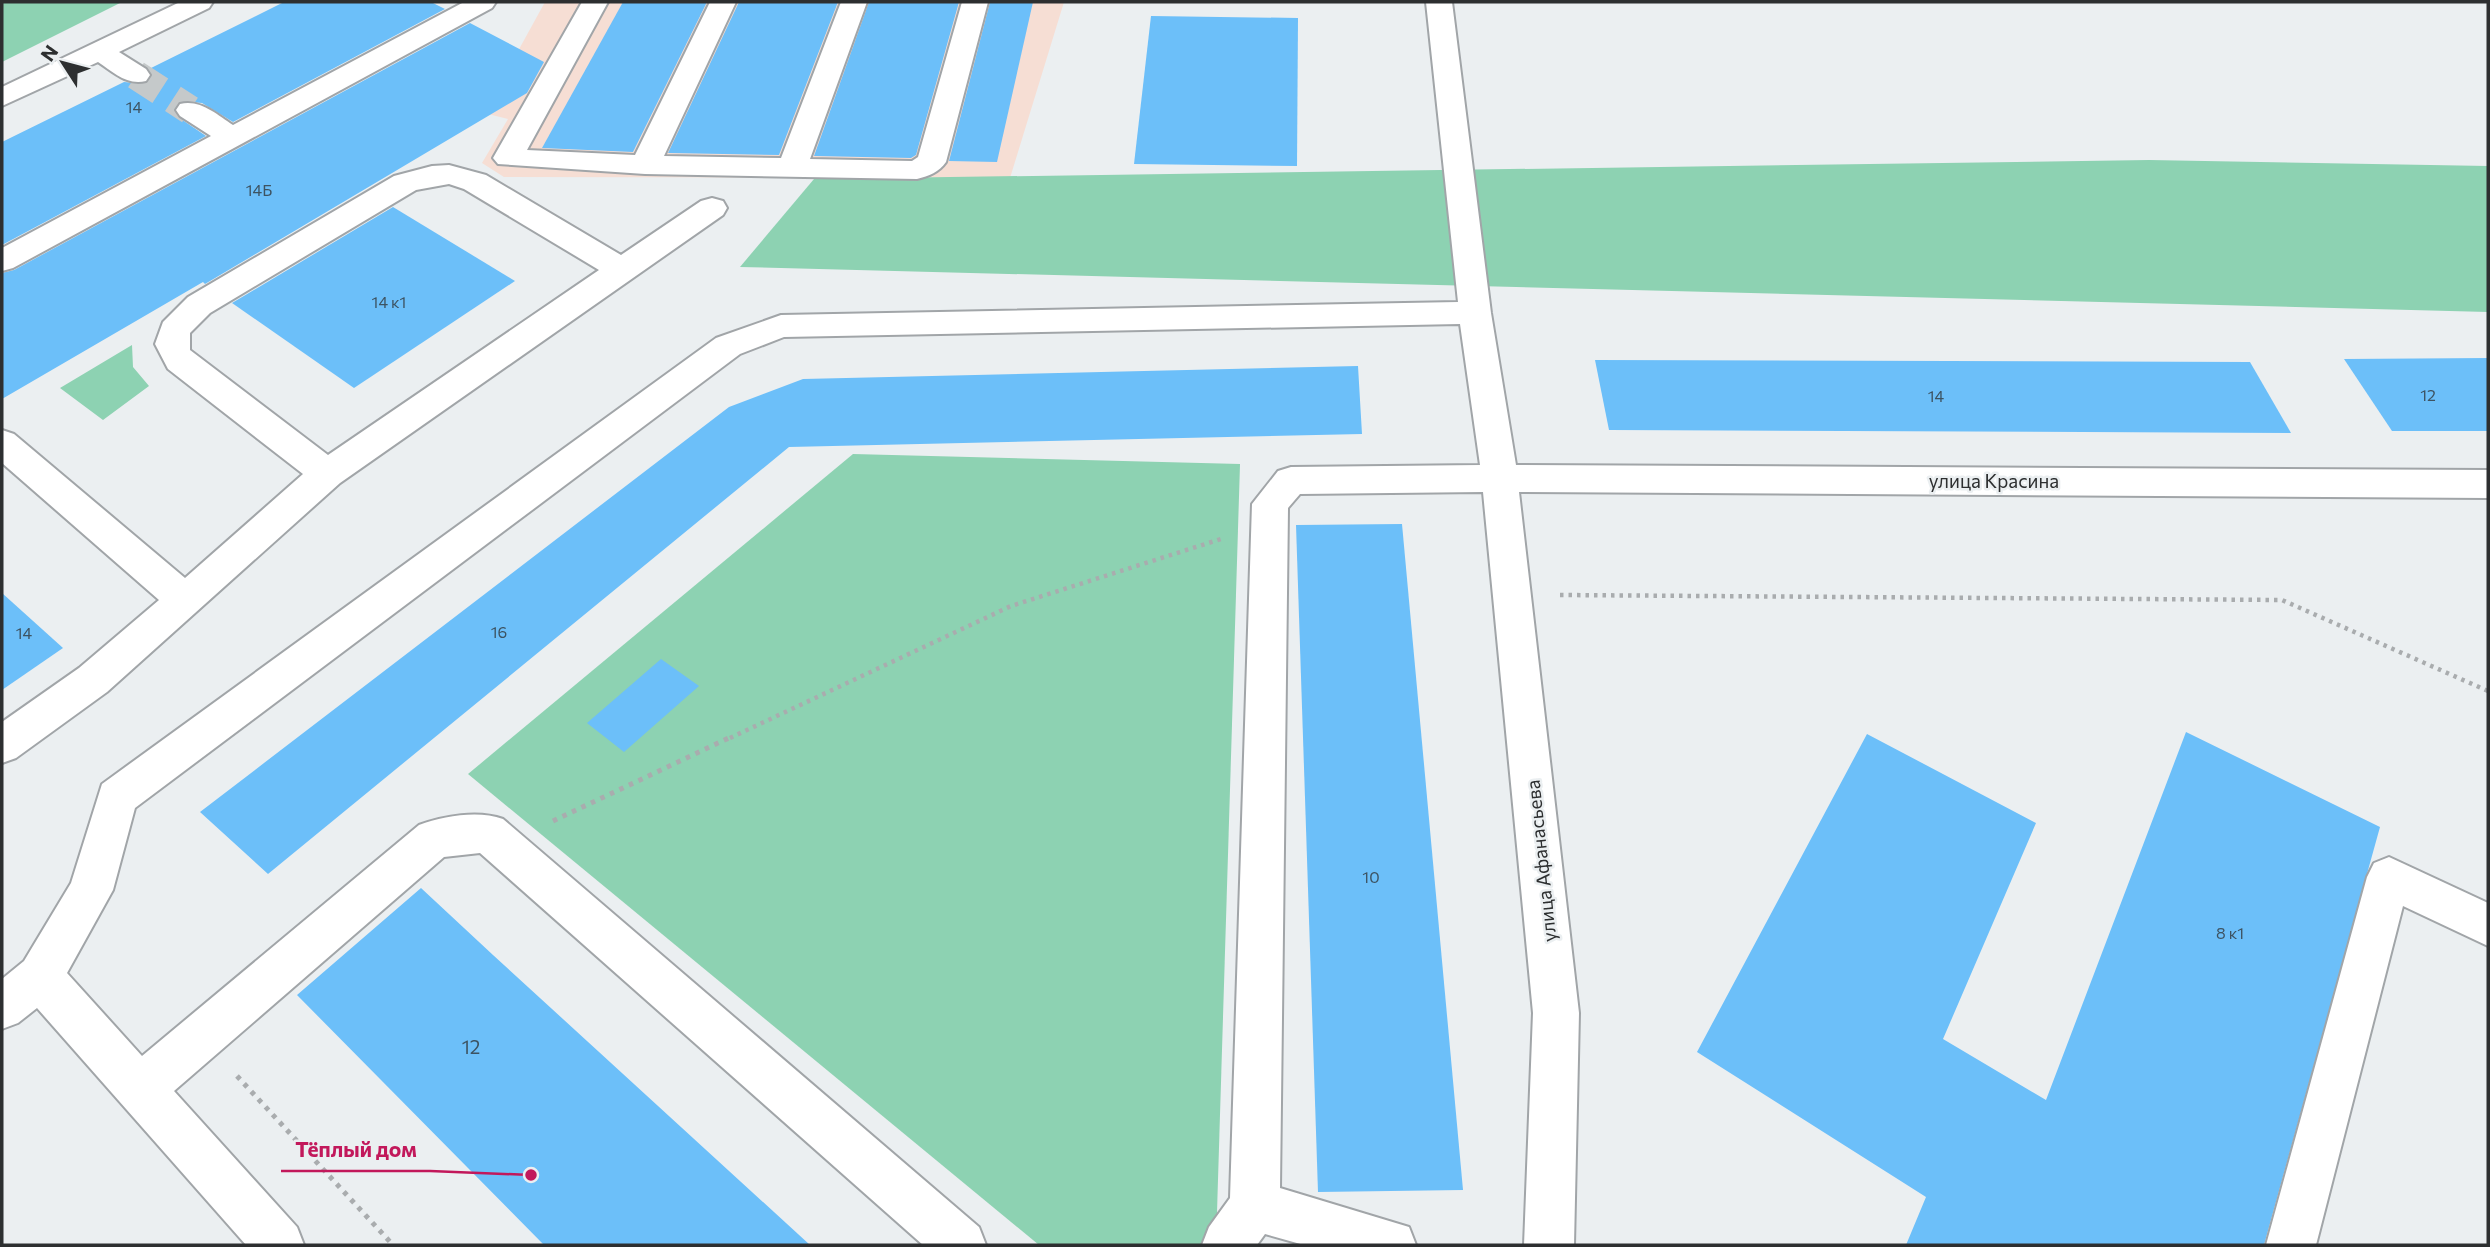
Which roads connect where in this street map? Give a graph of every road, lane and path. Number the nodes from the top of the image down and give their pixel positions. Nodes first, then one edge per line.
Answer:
1 (200, 2) edge
2 (483, 2) edge
3 (595, 2) edge
4 (723, 2) edge
5 (855, 2) edge
6 (975, 2) edge
7 (1439, 2) edge
8 (99, 51) junction
9 (136, 75) tunnel mouth
10 (2, 98) edge
11 (190, 110) tunnel mouth
12 (231, 136) junction
13 (646, 165) junction
14 (792, 168) junction
15 (712, 208) dead end
16 (2, 261) edge
17 (622, 270) junction
18 (1475, 313) junction
19 (2, 443) edge
20 (327, 473) junction
21 (1500, 478) junction
22 (2488, 484) edge
23 (1269, 523) junction
24 (1513, 594) junction
25 (185, 600) junction
26 (2488, 691) edge
27 (2, 745) edge
28 (501, 845) junction
29 (2488, 925) edge
30 (40, 977) junction
31 (2, 1007) edge
32 (201, 1037) junction
33 (139, 1089) junction
34 (1255, 1206) junction
35 (279, 1245) edge
36 (393, 1245) edge
37 (961, 1245) edge
38 (1227, 1245) edge
39 (1391, 1245) edge
40 (1549, 1245) edge
41 (2291, 1245) edge

1 - 8 street
2 - 12 street
3 - 13 street
4 - 13 street
5 - 14 street
6 - 14 street
7 - 18 street, улица Афанасьева
8 - 9 street
8 - 10 street
11 - 12 street
12 - 16 street
13 - 14 street
15 - 17 street
17 - 20 street
17 - 20 street
18 - 21 street, улица Афанасьева
18 - 30 street
19 - 25 street
20 - 25 street
21 - 22 street, улица Красина
21 - 23 street, улица Красина
21 - 24 street, улица Афанасьева
23 - 28 path
23 - 34 street, улица Красина
24 - 26 path
24 - 40 street, улица Афанасьева
25 - 27 street
28 - 32 street
28 - 37 street
29 - 41 street
30 - 31 street
30 - 33 street
32 - 33 street
32 - 36 path
33 - 35 street
34 - 38 street
34 - 39 street

